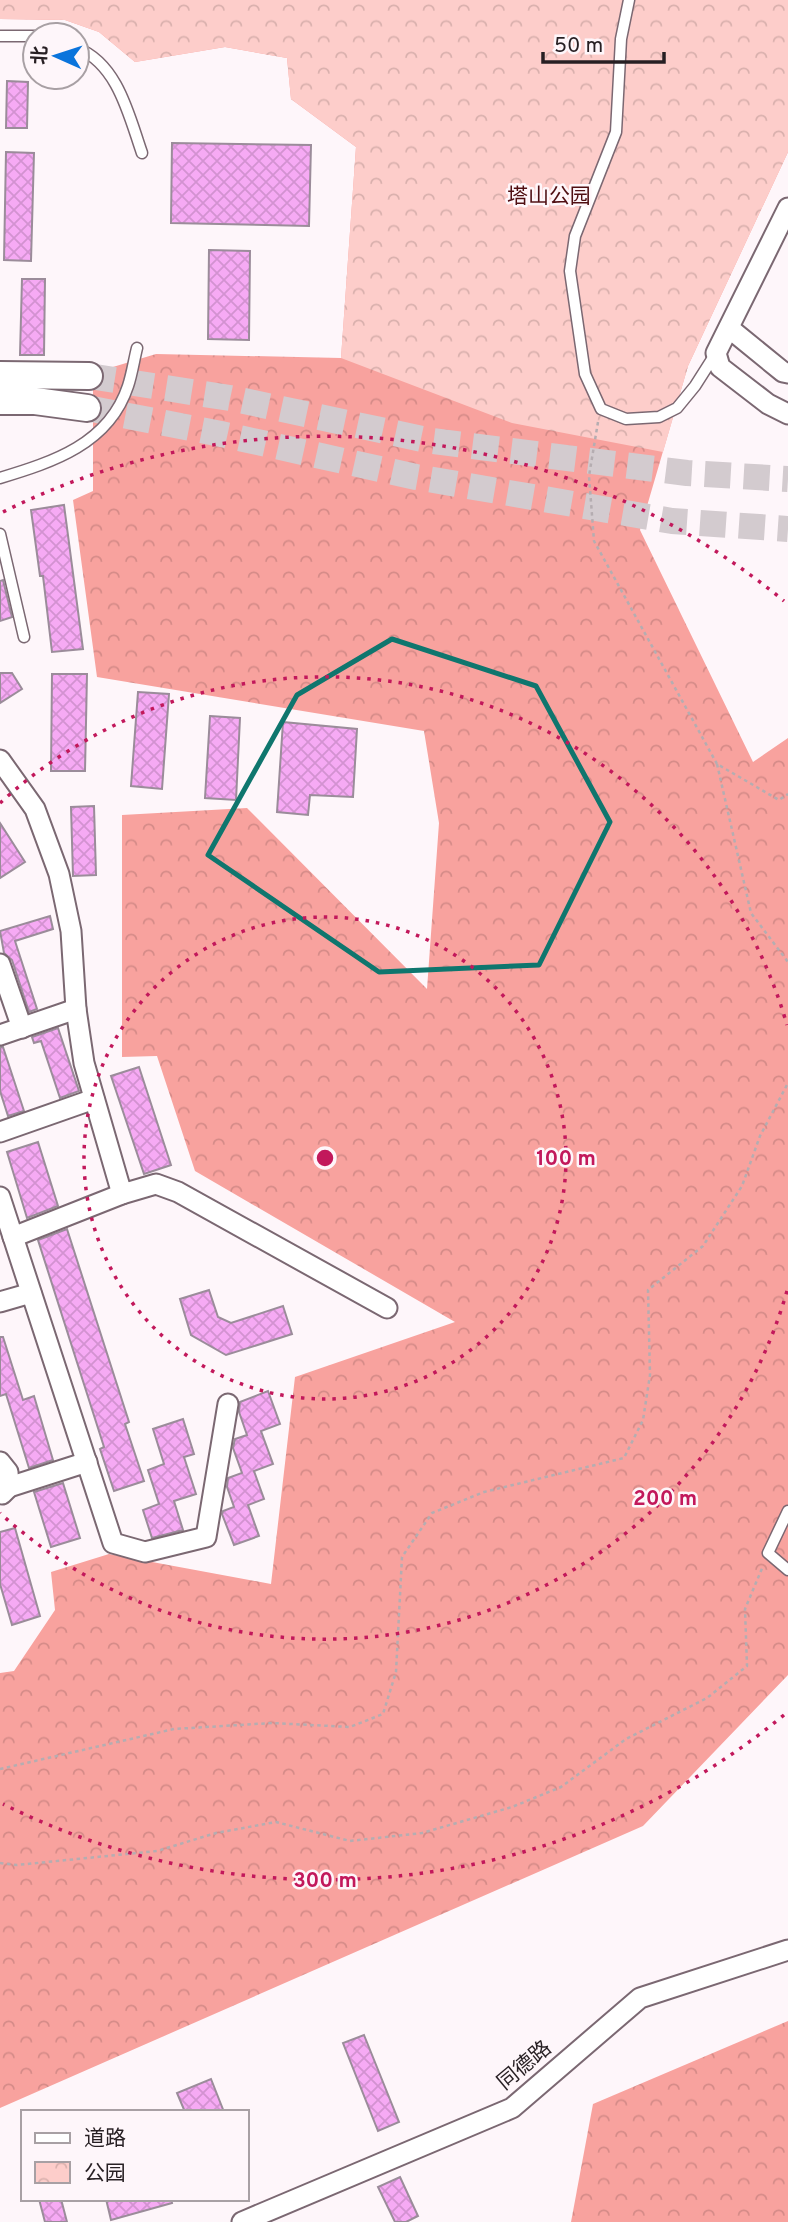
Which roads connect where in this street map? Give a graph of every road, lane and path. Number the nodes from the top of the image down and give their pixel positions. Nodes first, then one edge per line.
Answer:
1 (629, 0) edge
2 (0, 36) edge
3 (21, 36) edge
4 (91, 56) edge
5 (142, 153) dead end
6 (788, 208) edge
7 (729, 328) junction
8 (137, 348) dead end
9 (716, 353) junction
10 (788, 373) edge
11 (0, 375) edge
12 (89, 376) tunnel mouth
13 (0, 401) edge
14 (87, 408) tunnel mouth
15 (601, 409) junction
16 (788, 414) edge
17 (0, 478) edge
18 (0, 534) edge
19 (24, 638) dead end
20 (0, 760) edge
21 (717, 764) junction
22 (788, 794) edge
23 (788, 962) edge
24 (0, 964) edge
25 (76, 1009) junction
26 (22, 1028) junction
27 (0, 1035) edge
28 (788, 1083) edge
29 (94, 1099) junction
30 (2, 1126) edge
31 (122, 1194) junction
32 (0, 1196) edge
33 (13, 1237) junction
34 (31, 1293) junction
35 (0, 1302) edge
36 (387, 1308) dead end
37 (228, 1404) dead end
38 (0, 1462) edge
39 (87, 1462) junction
40 (4, 1491) edge
41 (788, 1511) edge
42 (768, 1553) junction
43 (788, 1570) edge
44 (0, 1769) edge
45 (0, 1863) edge
46 (788, 1950) edge
47 (242, 2222) edge

1 - 15 lane
2 - 3 lane
4 - 5 lane
6 - 7 street
7 - 9 street
7 - 10 street
8 - 17 lane
9 - 15 lane
9 - 16 street
11 - 12 main road
13 - 14 main road
15 - 21 path
18 - 19 lane
20 - 25 street
21 - 22 path
21 - 23 path
24 - 26 street
25 - 26 street
25 - 29 street
26 - 27 street
28 - 44 path
29 - 30 street
29 - 31 street
31 - 33 street
31 - 36 street
32 - 33 street
33 - 34 street
34 - 35 street
34 - 39 street
37 - 39 street
38 - 40 street
39 - 40 street
41 - 42 lane
42 - 43 lane
42 - 45 path
46 - 47 street, 同德路

